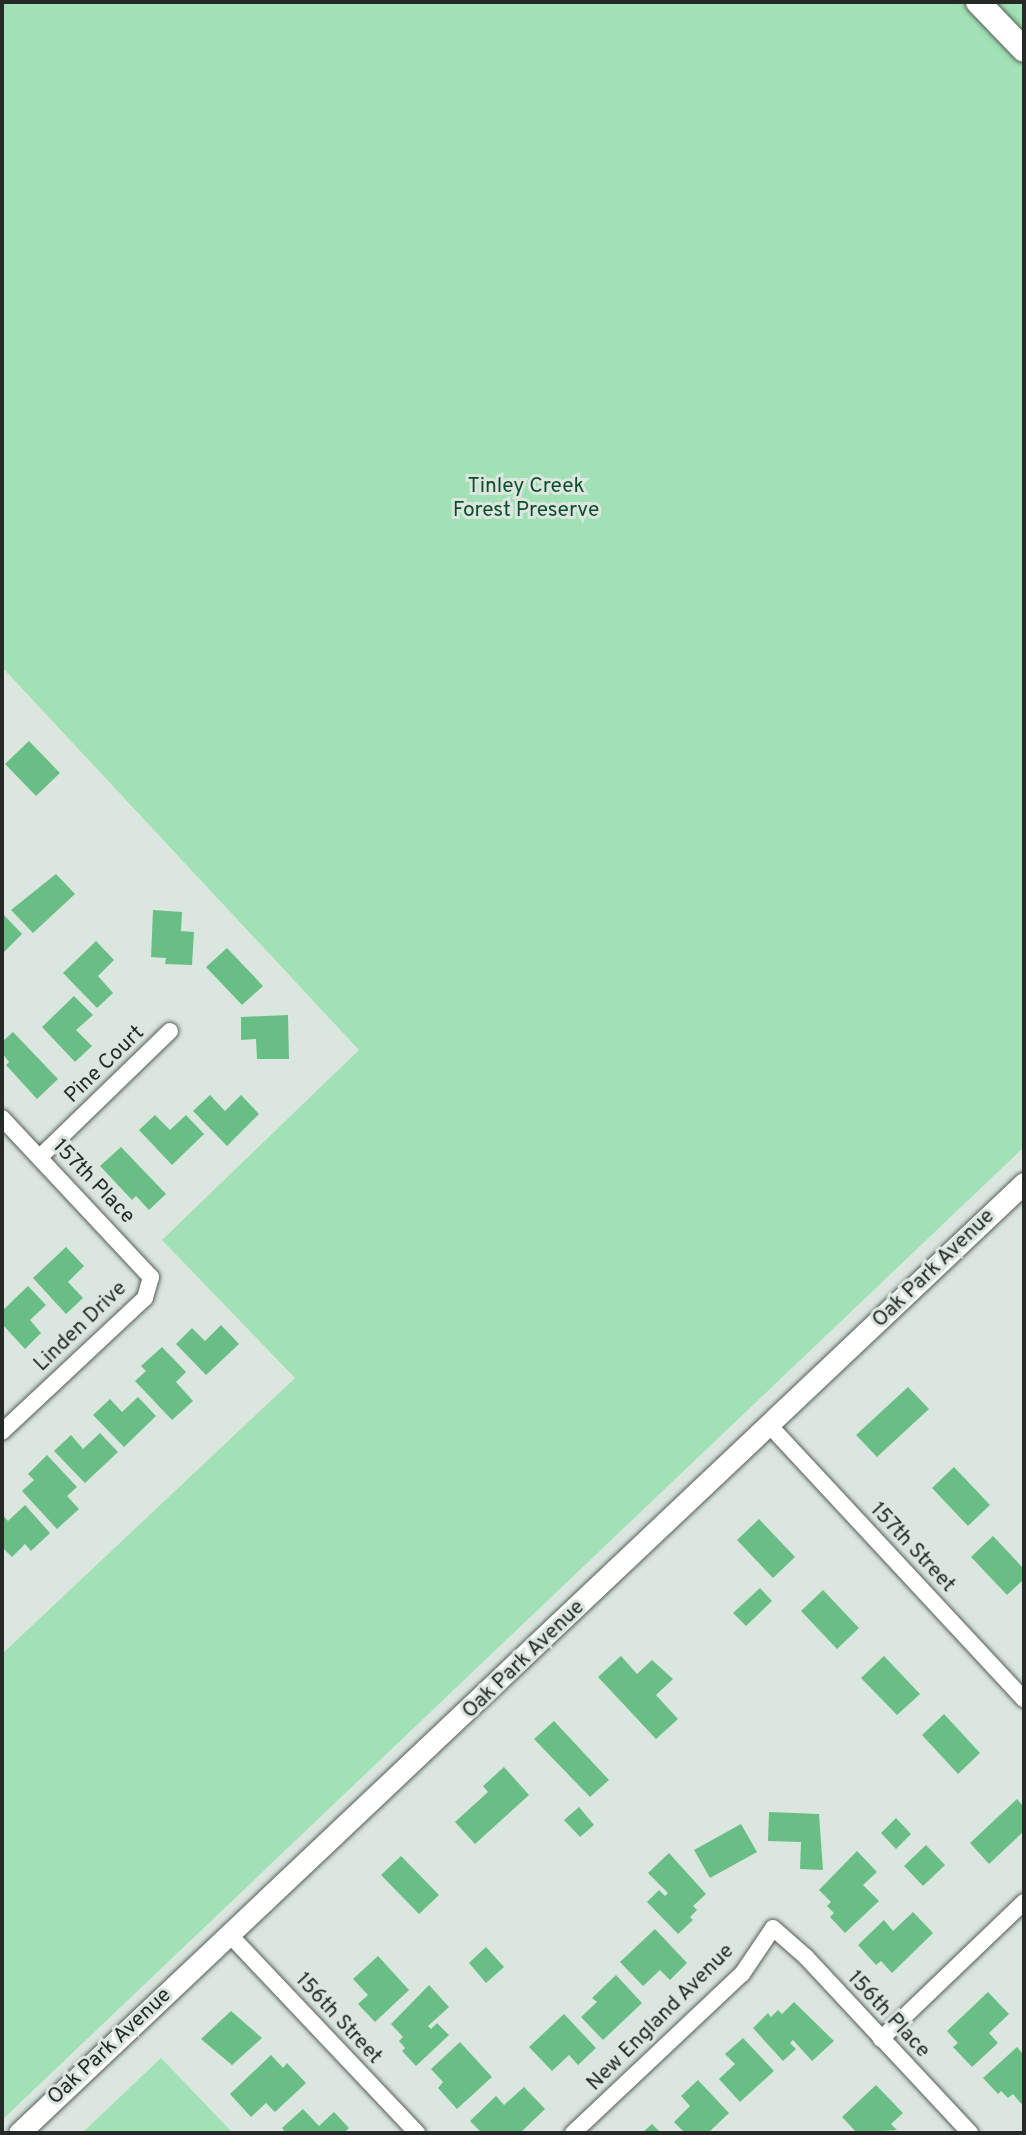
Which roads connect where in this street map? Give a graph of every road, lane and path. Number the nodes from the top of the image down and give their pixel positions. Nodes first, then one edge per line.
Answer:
1 (978, 2) edge
2 (1024, 50) edge
3 (170, 1031) dead end
4 (2, 1118) edge
5 (40, 1157) junction
6 (1024, 1183) edge
7 (151, 1277) joint
8 (770, 1426) junction
9 (2, 1432) edge
10 (1024, 1699) edge
11 (1024, 1902) edge
12 (774, 1928) joint
13 (229, 1934) junction
14 (881, 2039) junction
15 (965, 2132) edge
16 (19, 2133) edge
17 (417, 2133) edge
18 (573, 2133) edge

1 - 2 main road
3 - 5 street, Pine Court
4 - 5 street, 157th Place
5 - 7 street, 157th Place
6 - 8 street, Oak Park Avenue
7 - 9 street, Linden Drive
8 - 10 street, 157th Street
8 - 13 street, Oak Park Avenue
11 - 14 street
12 - 14 street, 156th Place
12 - 18 street, New England Avenue
13 - 16 street, Oak Park Avenue
13 - 17 street, 156th Street
14 - 15 street, 156th Place

